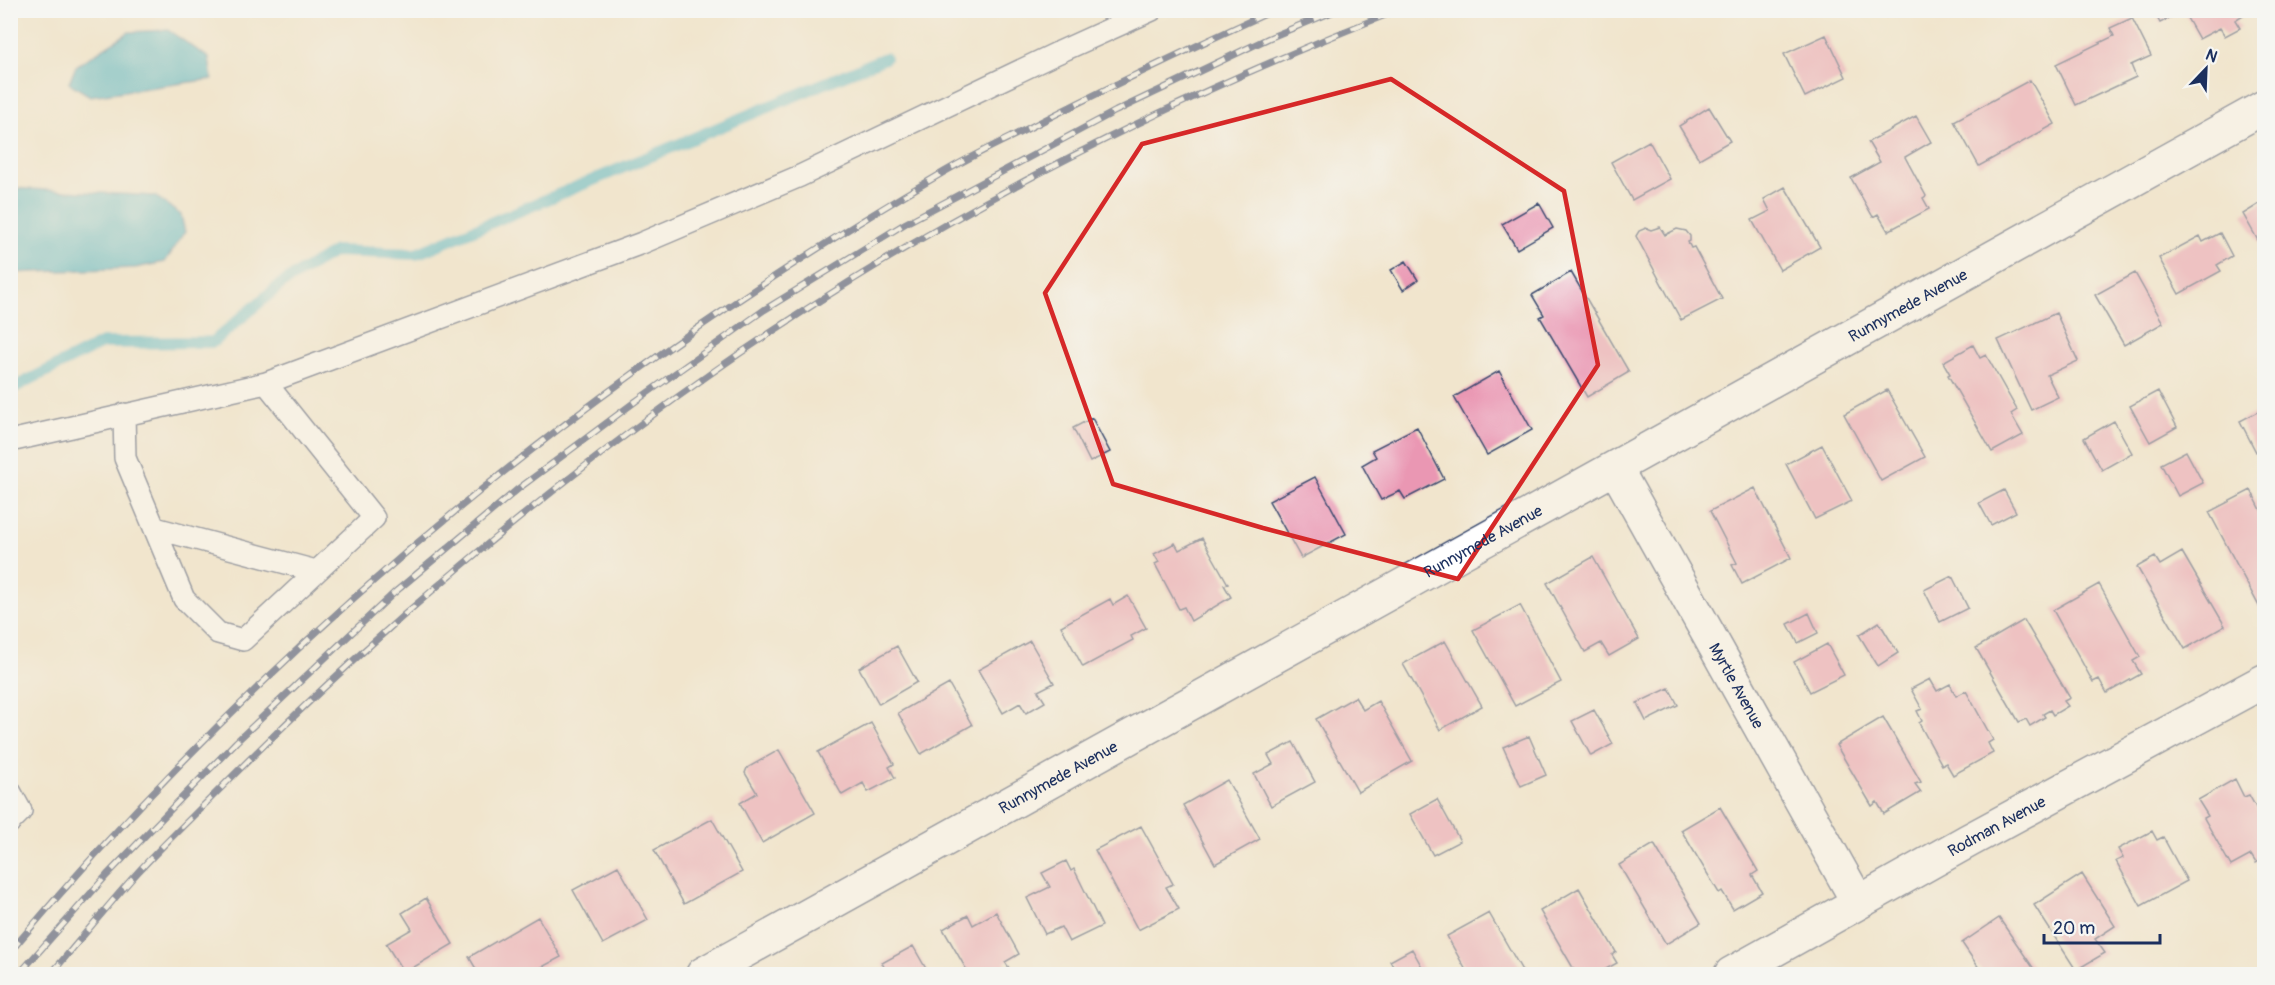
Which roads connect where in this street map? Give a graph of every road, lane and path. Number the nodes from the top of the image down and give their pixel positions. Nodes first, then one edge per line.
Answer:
1 (1152, 10) edge
2 (2265, 107) edge
3 (266, 383) junction
4 (124, 414) junction
5 (10, 441) edge
6 (1616, 469) junction
7 (154, 528) junction
8 (316, 571) junction
9 (2265, 681) edge
10 (10, 791) edge
11 (10, 822) edge
12 (1858, 902) junction
13 (703, 975) edge
14 (1731, 975) edge

1 - 3 lane
2 - 6 street, Runnymede Avenue
3 - 4 lane
3 - 8 lane
4 - 5 lane
4 - 7 lane
6 - 12 street, Myrtle Avenue
6 - 13 street, Runnymede Avenue
7 - 8 lane
7 - 8 lane
9 - 12 street, Rodman Avenue
10 - 11 lane
12 - 14 street, Rodman Avenue

